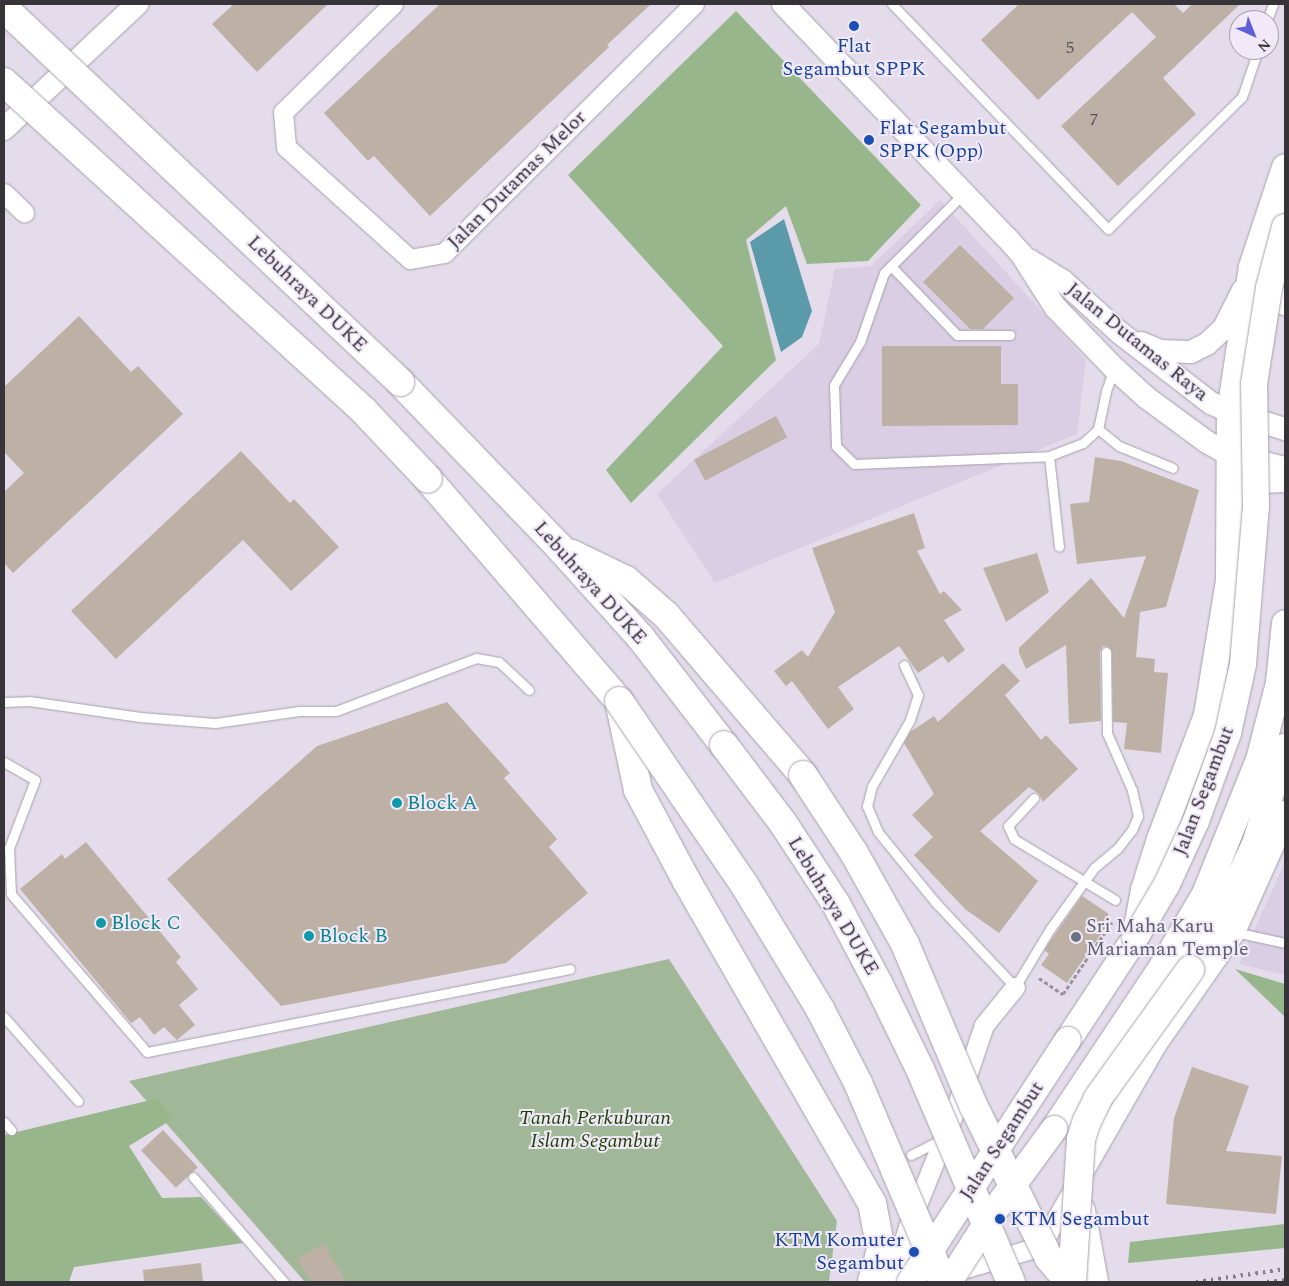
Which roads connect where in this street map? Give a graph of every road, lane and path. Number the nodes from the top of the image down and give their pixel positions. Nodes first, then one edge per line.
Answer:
1 (137, 4) edge
2 (393, 4) edge
3 (694, 4) edge
4 (784, 4) edge
5 (892, 4) edge
6 (4, 8) edge
7 (1255, 60) edge
8 (4, 82) edge
9 (4, 129) edge
10 (1285, 167) edge
11 (4, 193) edge
12 (964, 193) junction
13 (24, 212) dead end
14 (1285, 227) edge
15 (1261, 241) junction
16 (1022, 255) junction
17 (891, 266) junction
18 (1252, 267) junction
19 (1285, 302) edge
20 (1010, 334) dead end
21 (1120, 334) junction
22 (1114, 368) junction
23 (1230, 412) junction
24 (1098, 429) junction
25 (1285, 429) edge
26 (1228, 454) junction
27 (1049, 456) junction
28 (1172, 468) dead end
29 (1285, 468) edge
30 (1285, 479) edge
31 (1229, 501) junction
32 (1060, 546) dead end
33 (561, 550) junction
34 (1285, 624) edge
35 (1106, 652) dead end
36 (904, 665) dead end
37 (529, 690) dead end
38 (619, 701) junction
39 (4, 702) edge
40 (1285, 747) edge
41 (4, 762) edge
42 (1034, 798) dead end
43 (1285, 810) edge
44 (1084, 882) junction
45 (1114, 900) joint
46 (1235, 932) junction
47 (1134, 938) junction
48 (1285, 943) edge
49 (570, 969) dead end
50 (1026, 969) junction
51 (1190, 970) junction
52 (1015, 987) junction
53 (4, 1019) edge
54 (78, 1101) dead end
55 (4, 1122) edge
56 (1054, 1129) junction
57 (11, 1130) dead end
58 (943, 1139) junction
59 (911, 1154) dead end
60 (193, 1177) dead end
61 (1079, 1200) junction
62 (284, 1282) edge
63 (872, 1282) edge
64 (891, 1282) edge
65 (895, 1282) edge
66 (910, 1282) edge
67 (943, 1282) edge
68 (949, 1282) edge
69 (1011, 1282) edge
70 (1071, 1282) edge
71 (1094, 1282) edge

1 - 9 street
2 - 3 street, Jalan Dutamas Melor
4 - 12 street, Jalan Dutamas Raya
5 - 7 lane
6 - 33 highway, Lebuhraya DUKE, bridge
8 - 38 highway, bridge
10 - 15 main road
11 - 13 street
12 - 16 street, Jalan Dutamas Raya
12 - 17 lane
14 - 47 main road, Jalan Segambut, bridge
15 - 18 main road
15 - 19 main road
16 - 21 street, Jalan Dutamas Raya
16 - 22 street, Jalan Dutamas Raya
17 - 20 lane
17 - 27 lane
18 - 21 street
18 - 23 main road
21 - 23 street, Jalan Dutamas Raya
22 - 24 lane
22 - 26 street, Jalan Dutamas Raya
23 - 25 street, Jalan Dutamas Raya
23 - 26 main road
24 - 27 lane
24 - 28 lane
26 - 29 street, Jalan Dutamas Raya
26 - 31 main road
27 - 32 lane
30 - 31 main road
31 - 47 main road
33 - 69 highway, Lebuhraya DUKE, bridge
33 - 70 highway, bridge
34 - 56 main road, Jalan Segambut
35 - 44 lane
36 - 52 lane
37 - 39 lane
38 - 63 highway
38 - 67 highway, bridge
40 - 51 main road
41 - 49 lane
42 - 44 lane
43 - 46 street
44 - 45 lane
44 - 50 lane
45 - 50 path
46 - 48 lane
46 - 65 street
47 - 66 main road, Jalan Segambut, bridge
50 - 52 lane
51 - 56 main road, bridge
51 - 61 highway, bridge
52 - 58 street
53 - 54 lane
55 - 57 lane
56 - 68 main road, Jalan Segambut, bridge
58 - 59 lane
58 - 64 street
60 - 62 lane
61 - 70 highway, bridge
61 - 71 highway

